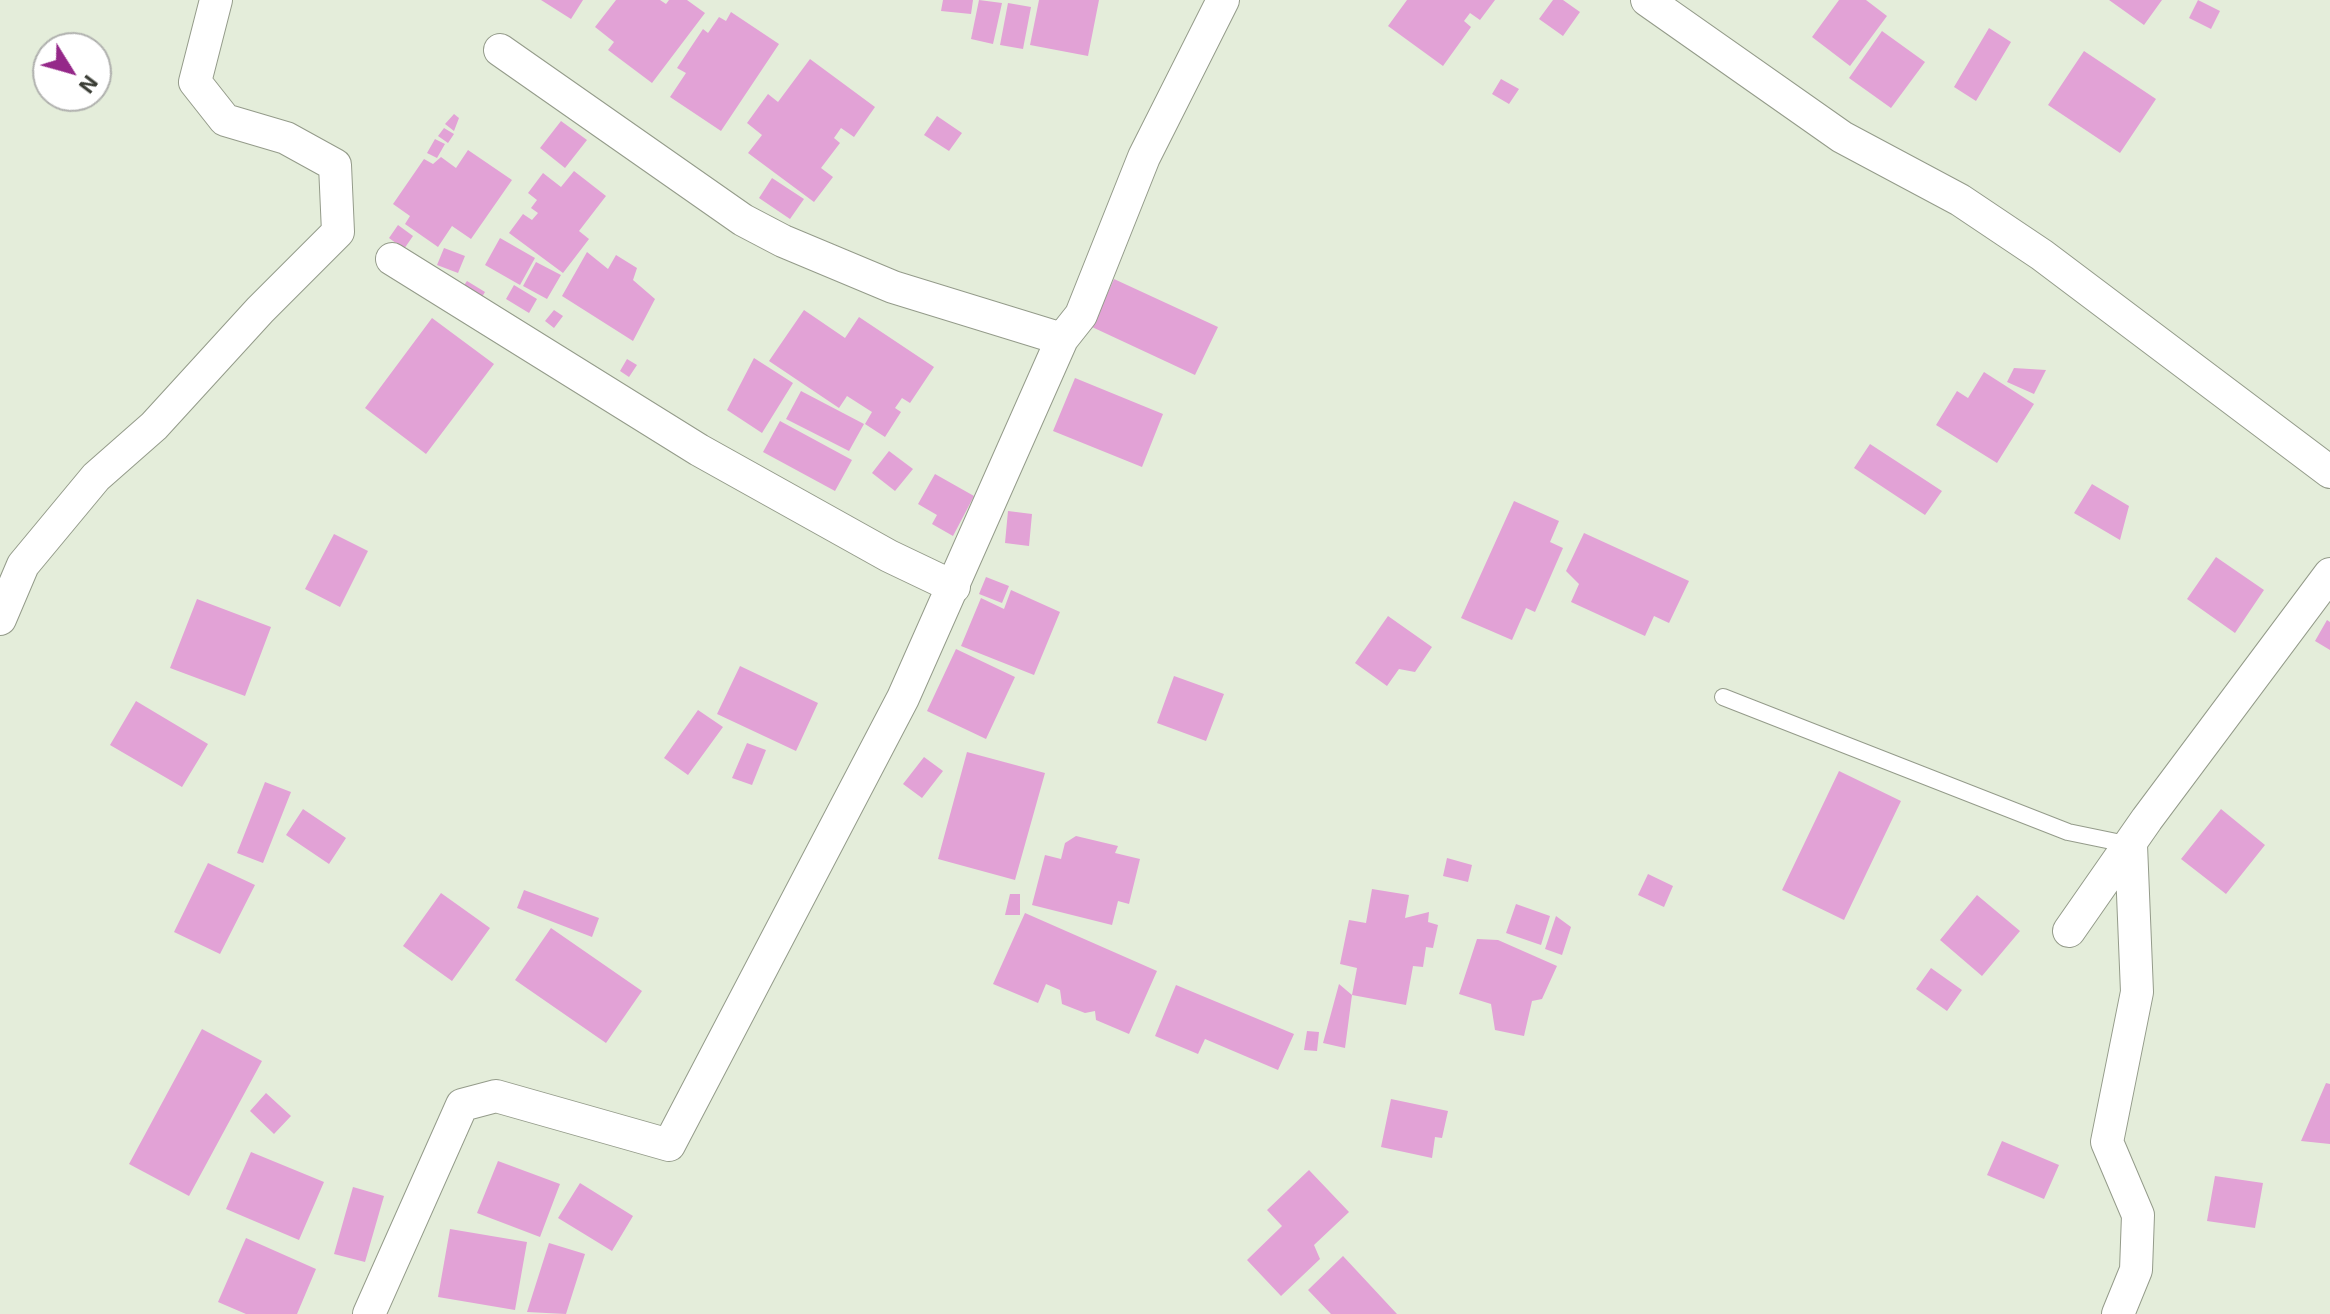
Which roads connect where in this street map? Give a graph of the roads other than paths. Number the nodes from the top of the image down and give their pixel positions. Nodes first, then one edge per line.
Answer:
1 (216, 0) edge
2 (1223, 0) edge
3 (1647, 0) edge
4 (500, 50) dead end
5 (392, 259) dead end
6 (1062, 339) junction
7 (2330, 472) edge
8 (2330, 574) edge
9 (954, 587) junction
10 (0, 619) edge
11 (1723, 697) dead end
12 (2131, 845) junction
13 (2069, 931) dead end
14 (369, 1314) edge
15 (2118, 1314) edge

1 - 10 street
2 - 6 street
3 - 7 street
4 - 6 street
5 - 9 street
6 - 9 street
8 - 12 street
9 - 14 street
11 - 12 lane
12 - 13 street
12 - 15 street

